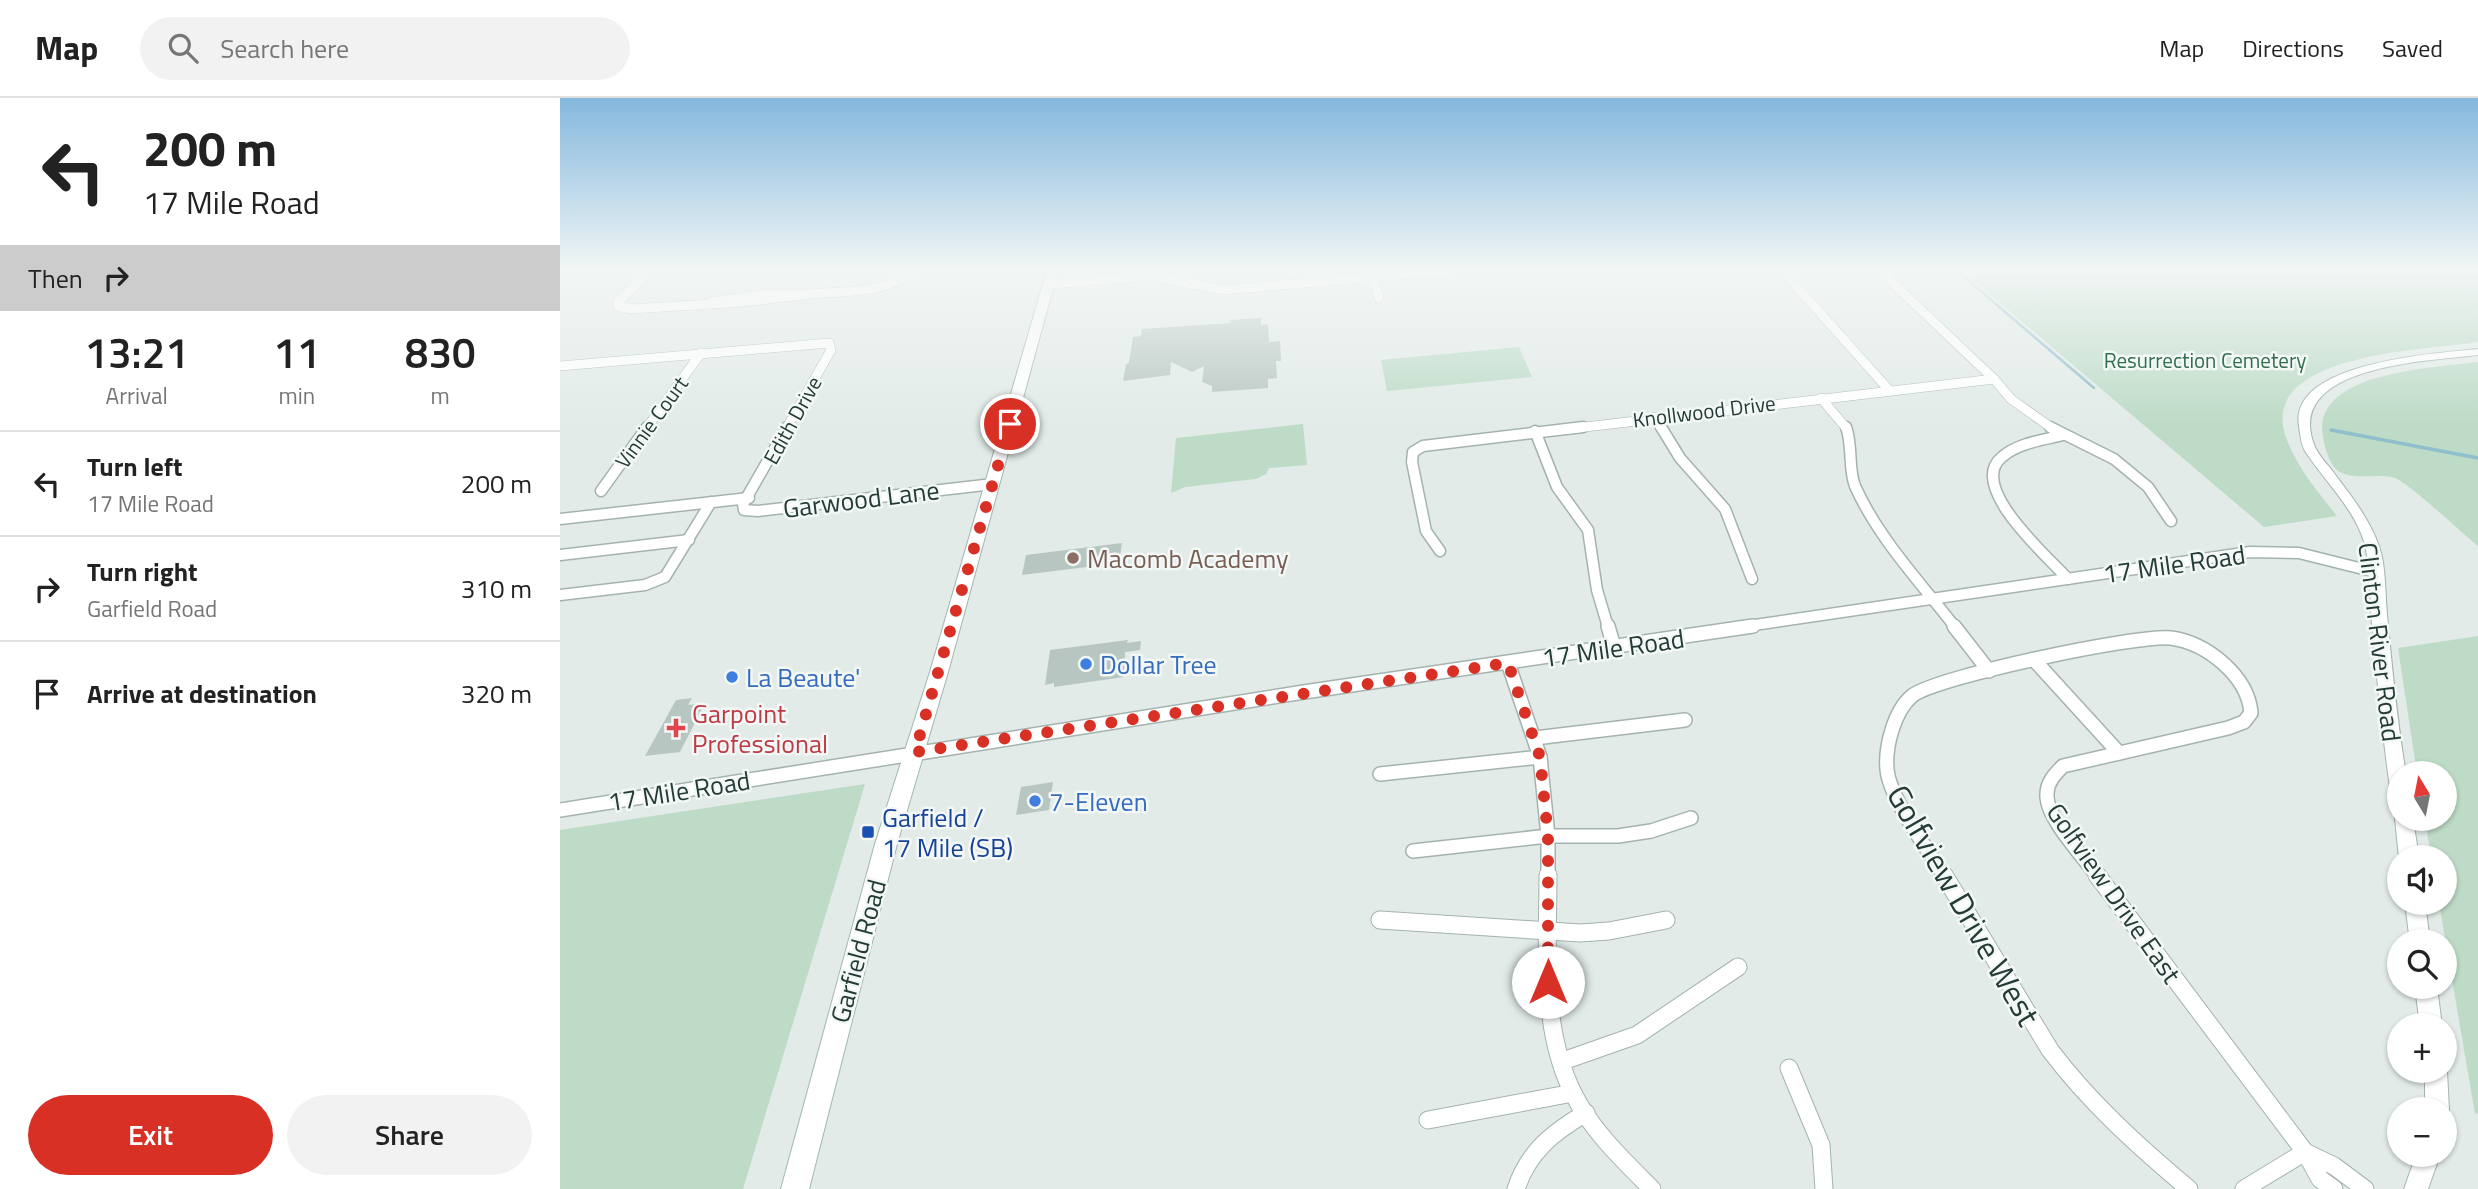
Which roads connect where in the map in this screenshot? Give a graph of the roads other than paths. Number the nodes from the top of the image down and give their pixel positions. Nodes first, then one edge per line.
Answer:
1 (1039, 321) edge
2 (1827, 321) edge
3 (1933, 321) edge
4 (829, 343) joint
5 (2478, 352) edge
6 (701, 353) junction
7 (560, 366) edge
8 (1994, 379) junction
9 (1889, 390) junction
10 (1821, 398) junction
11 (1654, 417) junction
12 (1535, 431) junction
13 (2063, 435) junction
14 (993, 484) junction
15 (601, 491) dead end
16 (749, 498) junction
17 (711, 502) junction
18 (560, 519) edge
19 (2171, 520) dead end
20 (688, 540) junction
21 (1440, 551) dead end
22 (560, 555) edge
23 (2375, 572) junction
24 (1752, 579) dead end
25 (2068, 579) junction
26 (560, 595) edge
27 (1933, 600) junction
28 (1614, 647) junction
29 (2035, 660) junction
30 (1508, 663) junction
31 (1989, 671) junction
32 (1685, 720) dead end
33 (1535, 737) junction
34 (915, 752) junction
35 (2119, 753) junction
36 (1540, 757) junction
37 (2395, 761) edge
38 (1380, 774) dead end
39 (560, 810) edge
40 (1691, 818) dead end
41 (1548, 836) junction
42 (1413, 851) dead end
43 (1380, 920) dead end
44 (1666, 920) dead end
45 (1548, 931) junction
46 (1738, 967) dead end
47 (1563, 1061) junction
48 (1789, 1068) dead end
49 (1573, 1093) junction
50 (1586, 1112) junction
51 (1428, 1120) dead end
52 (2305, 1152) junction
53 (2424, 1167) edge
54 (795, 1189) edge
55 (1516, 1189) edge
56 (1652, 1189) edge
57 (1824, 1189) edge
58 (2189, 1189) edge
59 (2244, 1189) edge
60 (2334, 1189) edge
61 (2365, 1189) edge
62 (2416, 1189) edge

1 - 14 main road, Garfield Road
2 - 9 street
3 - 8 street
4 - 6 street
4 - 16 street, Edith Drive
5 - 23 street, Clinton River Road
6 - 7 street
6 - 15 street, Vinnie Court
8 - 9 street, Knollwood Drive
8 - 13 street
9 - 10 street, Knollwood Drive
10 - 11 street, Knollwood Drive
10 - 27 street
11 - 12 street, Knollwood Drive
11 - 24 street
12 - 21 street, Knollwood Drive
12 - 28 street
13 - 19 street
13 - 25 street
14 - 16 street, Garwood Lane
14 - 34 main road, Garfield Road
16 - 17 street
17 - 18 street
17 - 20 street
20 - 22 street
20 - 26 street
23 - 25 street, 17 Mile Road
23 - 37 street, Clinton River Road
25 - 27 street, 17 Mile Road
27 - 28 street, 17 Mile Road
27 - 31 street
28 - 30 street, 17 Mile Road
29 - 31 street, Golfview Drive East
29 - 35 street
29 - 35 street, Golfview Drive East
30 - 33 street
30 - 34 street, 17 Mile Road
31 - 58 street, Golfview Drive West
32 - 33 street
33 - 36 street
34 - 39 street, 17 Mile Road
34 - 54 main road, Garfield Road
35 - 52 street, Golfview Drive East
36 - 38 street
36 - 41 street
40 - 41 street
41 - 42 street
41 - 45 street
43 - 45 street
44 - 45 street
45 - 47 street
46 - 47 street
47 - 49 street
48 - 57 street
49 - 50 street
49 - 51 street
50 - 55 street
50 - 56 street
52 - 59 street
52 - 60 street
52 - 61 street
53 - 62 street

